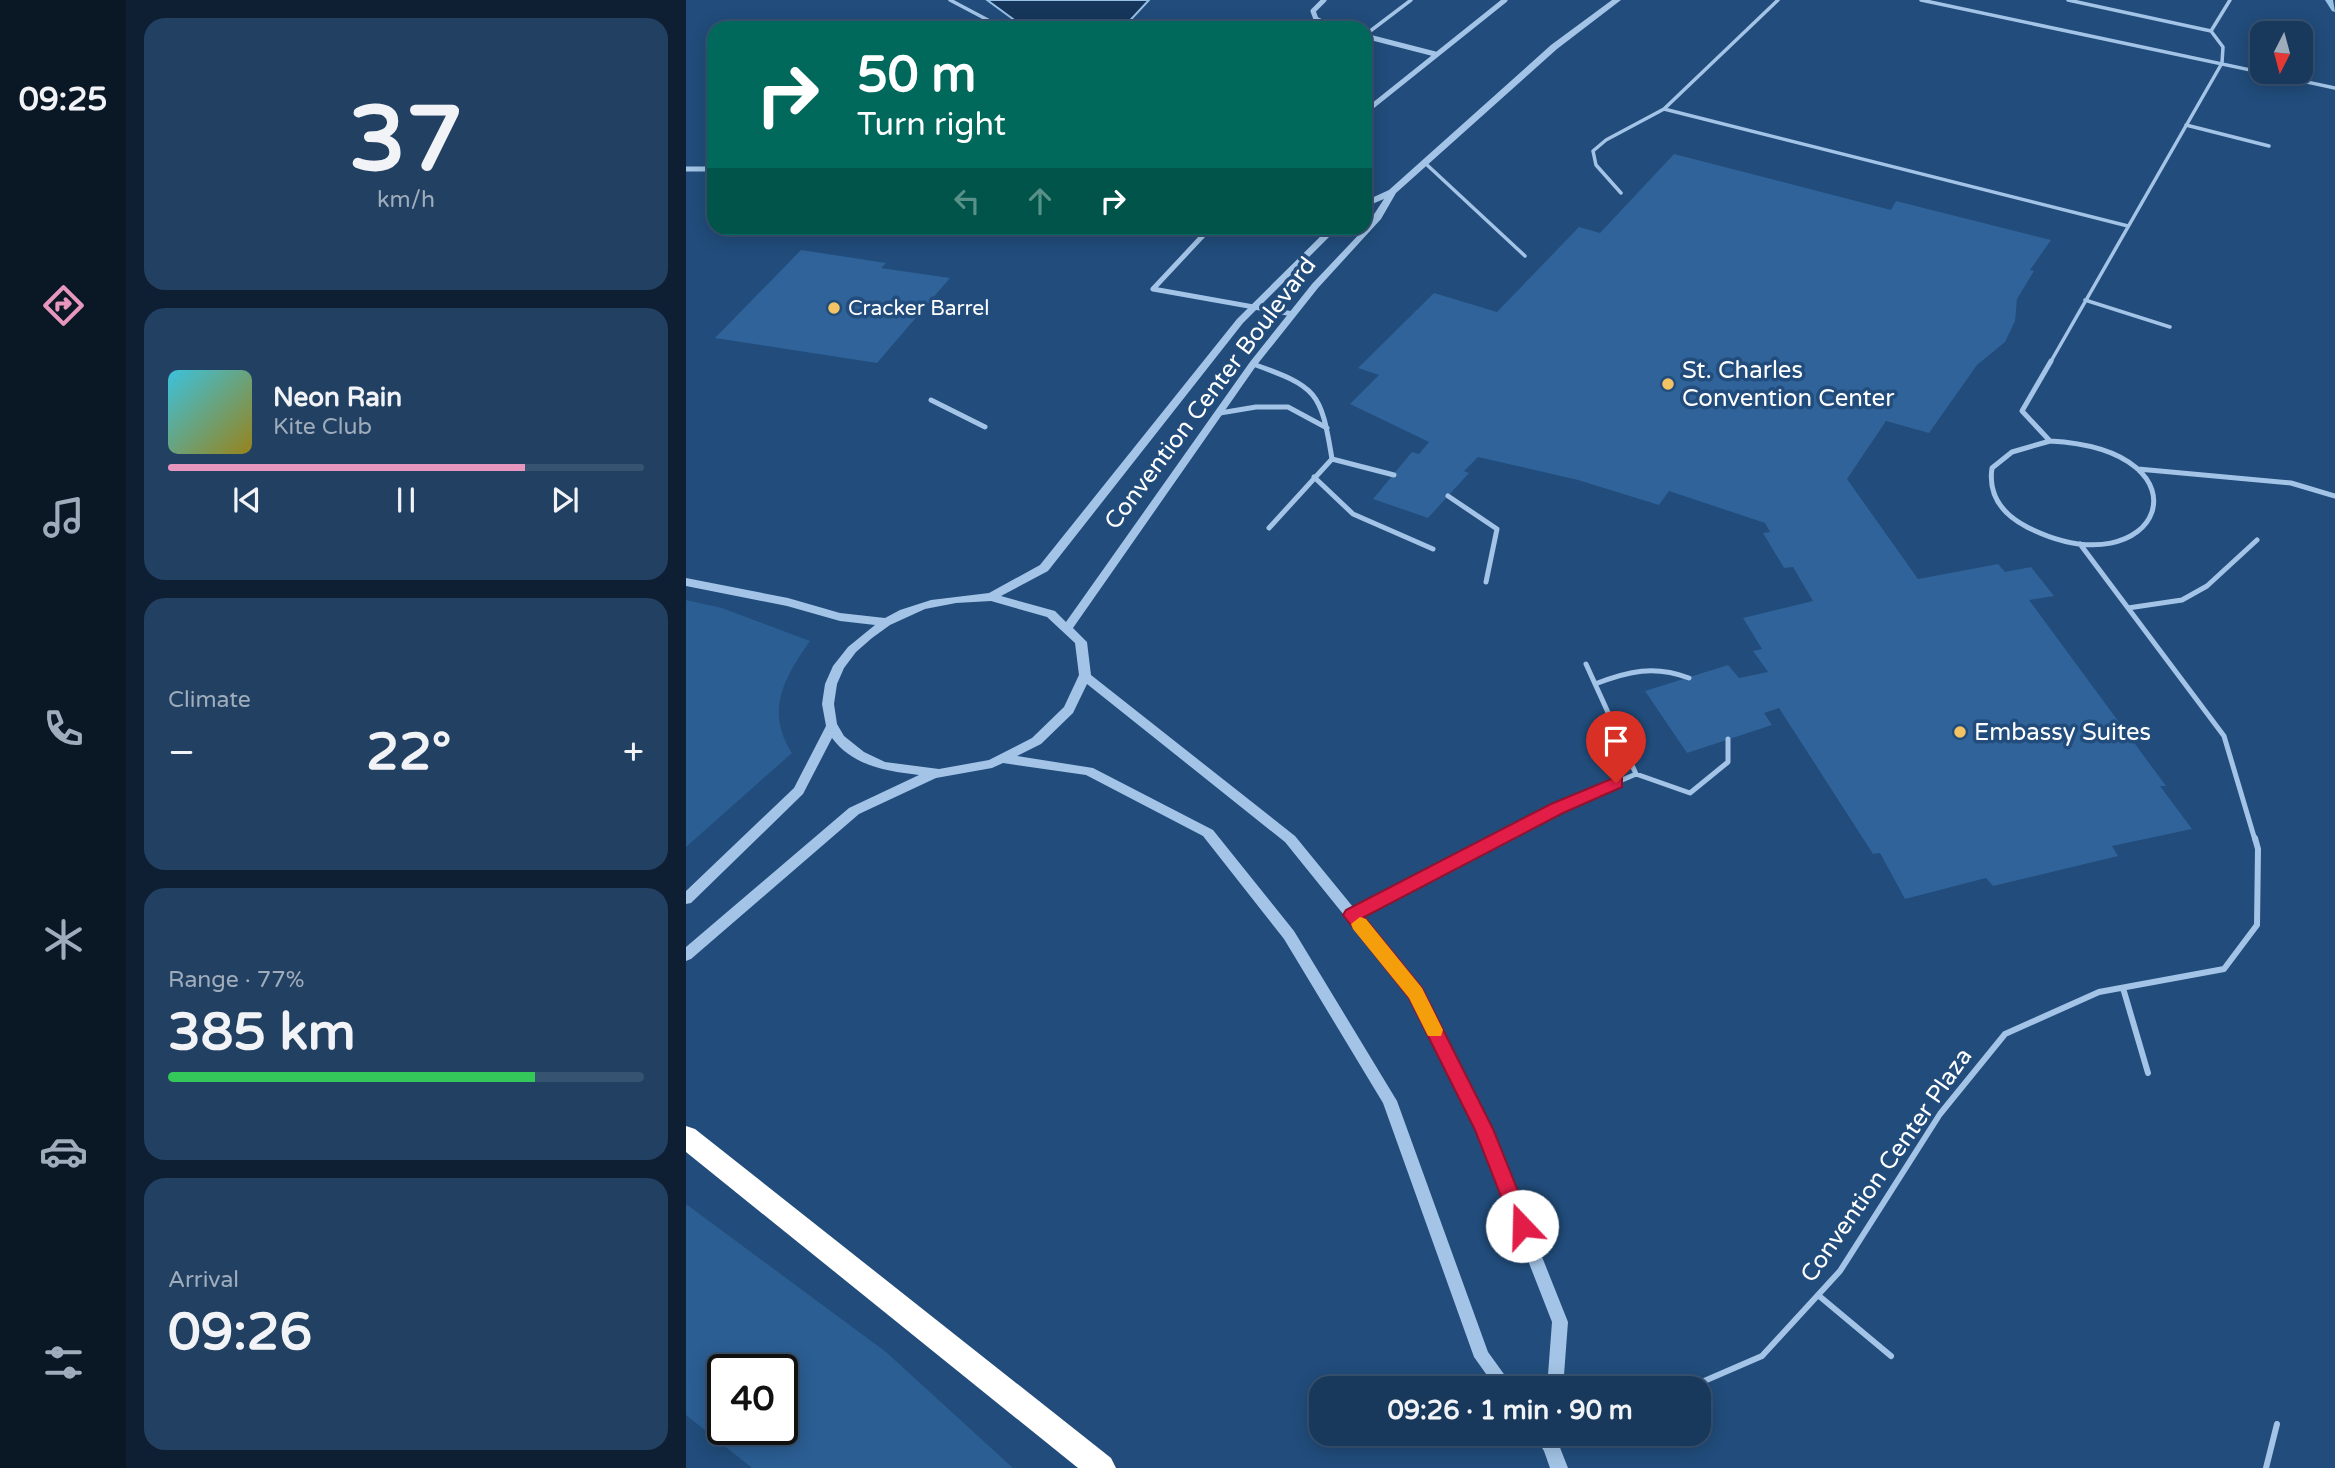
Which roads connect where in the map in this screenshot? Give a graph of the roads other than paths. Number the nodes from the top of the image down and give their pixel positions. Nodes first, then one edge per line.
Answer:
1 (950, 0) edge
2 (1324, 0) edge
3 (1411, 0) edge
4 (1505, 0) edge
5 (1617, 0) edge
6 (1778, 0) edge
7 (1921, 0) edge
8 (2068, 0) edge
9 (2230, 0) edge
10 (990, 21) edge
11 (1320, 21) edge
12 (1372, 31) edge
13 (2211, 31) junction
14 (1372, 38) edge
15 (1435, 54) junction
16 (2222, 63) junction
17 (2335, 88) edge
18 (1372, 106) edge
19 (1664, 109) junction
20 (2186, 125) junction
21 (2269, 146) dead end
22 (1425, 163) junction
23 (686, 169) edge
24 (707, 169) edge
25 (1392, 192) junction
26 (1621, 193) dead end
27 (1372, 201) edge
28 (1372, 224) edge
29 (2128, 226) junction
30 (1203, 235) edge
31 (1327, 235) edge
32 (1362, 235) edge
33 (1525, 256) dead end
34 (2085, 300) junction
35 (1254, 306) junction
36 (1293, 314) junction
37 (2169, 327) dead end
38 (1253, 364) junction
39 (931, 400) dead end
40 (1220, 413) junction
41 (985, 427) dead end
42 (1327, 428) junction
43 (2050, 441) junction
44 (1332, 459) junction
45 (2138, 469) junction
46 (1394, 475) dead end
47 (1314, 477) junction
48 (1448, 495) dead end
49 (2335, 496) edge
50 (1269, 528) dead end
51 (2257, 540) dead end
52 (2080, 544) junction
53 (1433, 549) dead end
54 (686, 582) edge
55 (1486, 582) dead end
56 (991, 597) junction
57 (2128, 608) junction
58 (887, 622) junction
59 (1069, 626) junction
60 (1586, 664) dead end
61 (1086, 677) junction
62 (1689, 678) dead end
63 (1595, 684) junction
64 (832, 726) junction
65 (1728, 739) dead end
66 (1005, 759) junction
67 (934, 774) junction
68 (1636, 774) junction
69 (686, 899) edge
70 (1352, 915) junction
71 (686, 955) edge
72 (2123, 988) junction
73 (2148, 1073) dead end
74 (686, 1137) edge
75 (1818, 1295) junction
76 (1891, 1356) dead end
77 (1497, 1376) edge
78 (1556, 1376) edge
79 (1711, 1378) edge
80 (2277, 1424) dead end
81 (1551, 1446) edge
82 (1101, 1468) edge
83 (1559, 1468) edge
84 (2266, 1468) edge

1 - 10 lane
2 - 11 street
3 - 12 lane
4 - 15 street
5 - 22 street, Convention Center Boulevard
6 - 19 lane
7 - 16 lane
8 - 13 lane
9 - 13 lane
13 - 16 lane
14 - 15 street
15 - 18 street
16 - 17 lane
16 - 20 lane
19 - 26 lane
19 - 29 lane
20 - 21 lane
20 - 29 lane
22 - 25 street, Convention Center Boulevard
22 - 33 lane
23 - 24 street
25 - 27 street, Convention Center Boulevard
25 - 28 street, Convention Center Boulevard
29 - 34 lane
30 - 35 street
31 - 35 street, Convention Center Boulevard
32 - 36 street, Convention Center Boulevard
34 - 37 lane
34 - 43 lane
35 - 36 street
35 - 56 street, Convention Center Boulevard
36 - 38 street, Convention Center Boulevard
38 - 40 street, Convention Center Boulevard
38 - 42 lane
39 - 41 lane
40 - 42 lane
40 - 59 street, Convention Center Boulevard
42 - 44 lane
43 - 45 lane
43 - 52 lane
44 - 46 lane
44 - 47 lane
45 - 49 lane
45 - 52 lane
47 - 50 lane
47 - 53 lane
48 - 55 lane
51 - 57 lane
52 - 57 lane, Convention Center Plaza
54 - 58 street
56 - 58 street
56 - 59 street
57 - 72 lane, Convention Center Plaza
58 - 64 street
59 - 61 street
60 - 63 lane
61 - 66 street
61 - 70 street
62 - 63 lane
63 - 68 lane
64 - 67 street
64 - 69 street
65 - 68 lane
66 - 67 street
66 - 77 street
67 - 71 street
68 - 70 lane
70 - 78 street
72 - 73 lane
72 - 75 lane, Convention Center Plaza
74 - 82 highway
75 - 76 lane
75 - 79 lane, Convention Center Plaza
80 - 84 lane
81 - 83 street

